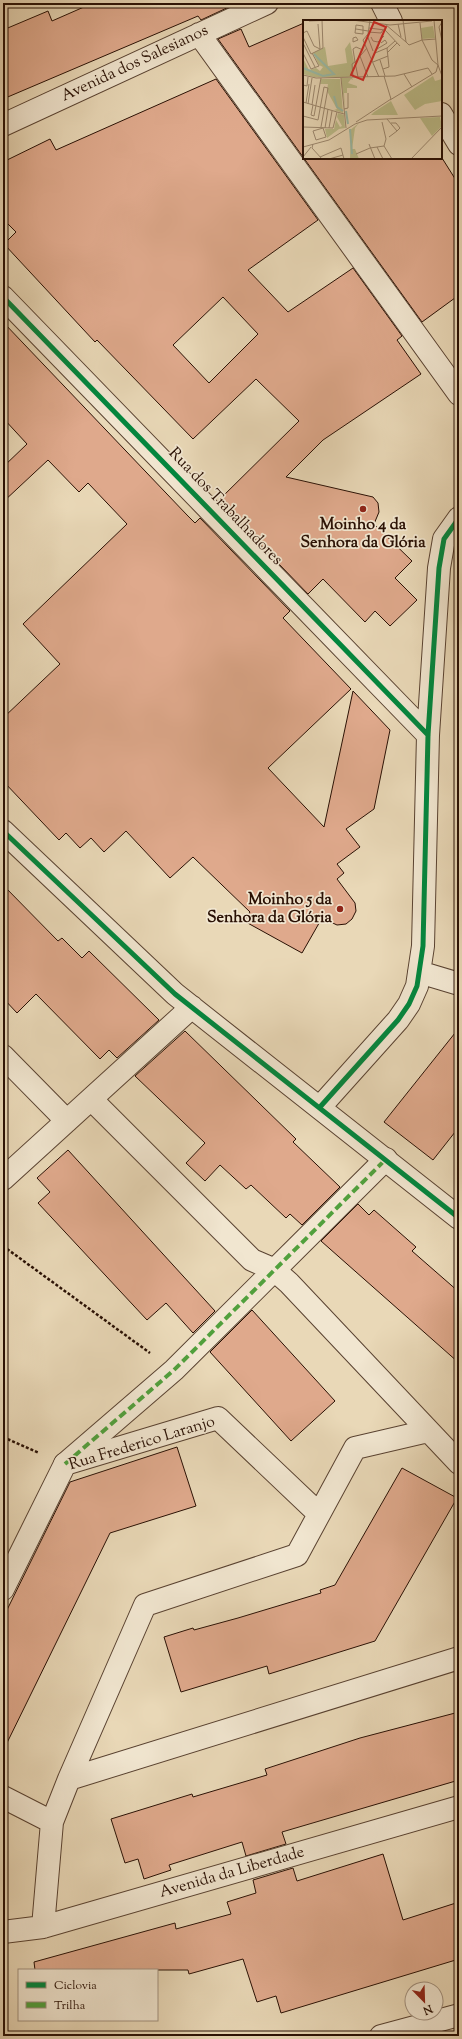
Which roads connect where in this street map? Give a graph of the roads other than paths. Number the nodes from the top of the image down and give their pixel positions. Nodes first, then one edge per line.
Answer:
1 (267, 3) edge
2 (382, 3) edge
3 (390, 20) edge
4 (199, 34) junction
5 (442, 116) edge
6 (3, 125) edge
7 (459, 144) edge
8 (3, 297) edge
9 (459, 394) edge
10 (459, 518) edge
11 (428, 735) junction
12 (3, 831) edge
13 (419, 972) junction
14 (459, 984) edge
15 (192, 1007) junction
16 (4, 1059) edge
17 (91, 1099) junction
18 (320, 1107) junction
19 (67, 1121) junction
20 (386, 1159) junction
21 (3, 1179) edge
22 (457, 1211) edge
23 (273, 1270) junction
24 (428, 1431) junction
25 (459, 1463) edge
26 (65, 1464) junction
27 (319, 1514) junction
28 (3, 1590) edge
29 (459, 1658) edge
30 (69, 1779) junction
31 (3, 1797) edge
32 (459, 1807) edge
33 (52, 1822) junction
34 (43, 1927) junction
35 (3, 1932) edge
36 (459, 2015) edge
37 (381, 2036) edge

1 - 4 street, Avenida dos Salesianos
2 - 3 street
4 - 6 street, Avenida dos Salesianos
4 - 9 street
5 - 7 street
8 - 11 street, Rua dos Trabalhadores
10 - 11 street
11 - 13 street
12 - 15 street
13 - 14 street
13 - 18 street
15 - 17 street
15 - 18 street
16 - 19 street
17 - 19 street
17 - 23 street
18 - 20 street
19 - 21 street
20 - 22 street
20 - 23 street
23 - 24 street
23 - 26 street
24 - 25 street
24 - 27 street
26 - 27 street, Rua Frederico Laranjo
26 - 28 street, Rua Frederico Laranjo
27 - 30 street
29 - 30 street
30 - 33 street
31 - 33 street
32 - 34 street, Avenida da Liberdade
33 - 34 street
34 - 35 street, Avenida da Liberdade
36 - 37 street

